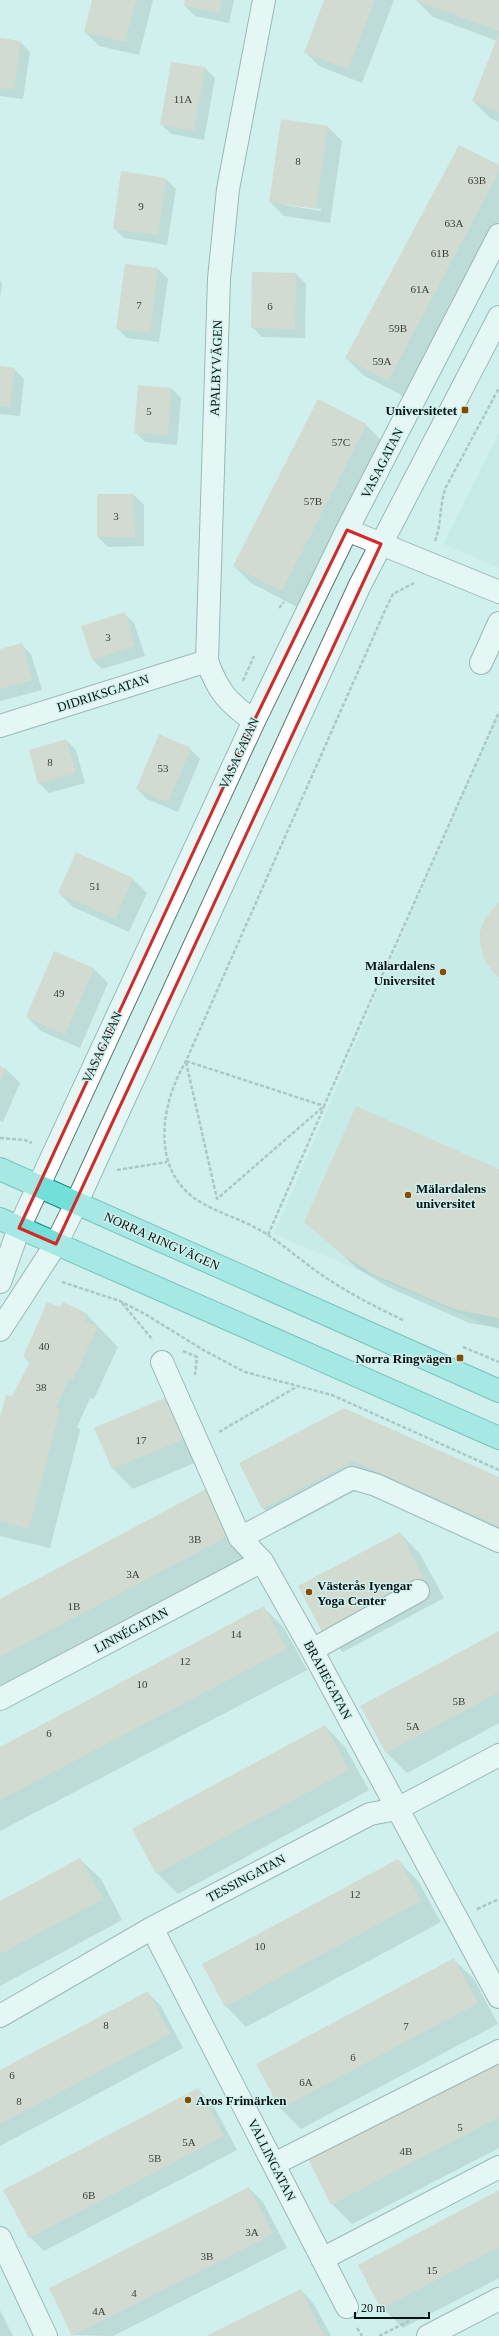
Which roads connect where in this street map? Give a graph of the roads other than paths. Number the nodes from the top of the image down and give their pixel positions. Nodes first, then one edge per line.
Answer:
1 (264, 0) edge
2 (499, 235) edge
3 (499, 317) edge
4 (347, 530) junction
5 (381, 544) junction
6 (499, 592) edge
7 (499, 623) edge
8 (207, 660) junction
9 (481, 663) dead end
10 (254, 721) junction
11 (0, 726) edge
12 (0, 1169) edge
13 (38, 1186) junction
14 (76, 1204) junction
15 (9, 1224) edge
16 (56, 1244) junction
17 (0, 1282) edge
18 (0, 1330) edge
19 (162, 1362) road end
20 (499, 1391) edge
21 (499, 1438) edge
22 (240, 1538) junction
23 (499, 1541) edge
24 (262, 1561) junction
25 (418, 1591) dead end
26 (312, 1650) junction
27 (0, 1699) edge
28 (499, 1755) edge
29 (397, 1809) junction
30 (152, 1928) junction
31 (499, 1997) edge
32 (0, 2016) edge
33 (499, 2051) edge
34 (274, 2164) junction
35 (499, 2167) edge
36 (0, 2238) edge
37 (322, 2259) junction
38 (499, 2299) edge
39 (347, 2307) dead end
40 (46, 2336) edge
41 (428, 2336) edge

1 - 8 street, APALBYVÄGEN
2 - 4 street, VASAGATAN
3 - 5 street
4 - 5 street
4 - 10 street, VASAGATAN
5 - 6 street
5 - 14 street
7 - 9 street
8 - 10 street, APALBYVÄGEN
8 - 11 street, DIDRIKSGATAN
10 - 13 street, VASAGATAN
12 - 13 main road, NORRA RINGVÄGEN
13 - 14 main road, NORRA RINGVÄGEN
13 - 15 street, VASAGATAN
14 - 16 street
14 - 20 main road, NORRA RINGVÄGEN
15 - 16 main road
15 - 17 street, VASAGATAN
16 - 18 street
16 - 21 main road
19 - 22 street, BRAHEGATAN
22 - 23 street
22 - 24 street, BRAHEGATAN
24 - 26 street, BRAHEGATAN
24 - 27 street, LINNÉGATAN
25 - 26 street
26 - 29 street, BRAHEGATAN
28 - 29 street, TESSINGATAN
29 - 30 street, TESSINGATAN
29 - 31 street, BRAHEGATAN
30 - 32 street, TESSINGATAN
30 - 34 street, VALLINGATAN
33 - 34 street
34 - 37 street, VALLINGATAN
35 - 37 street
36 - 40 street
37 - 39 street, VALLINGATAN
38 - 41 street

